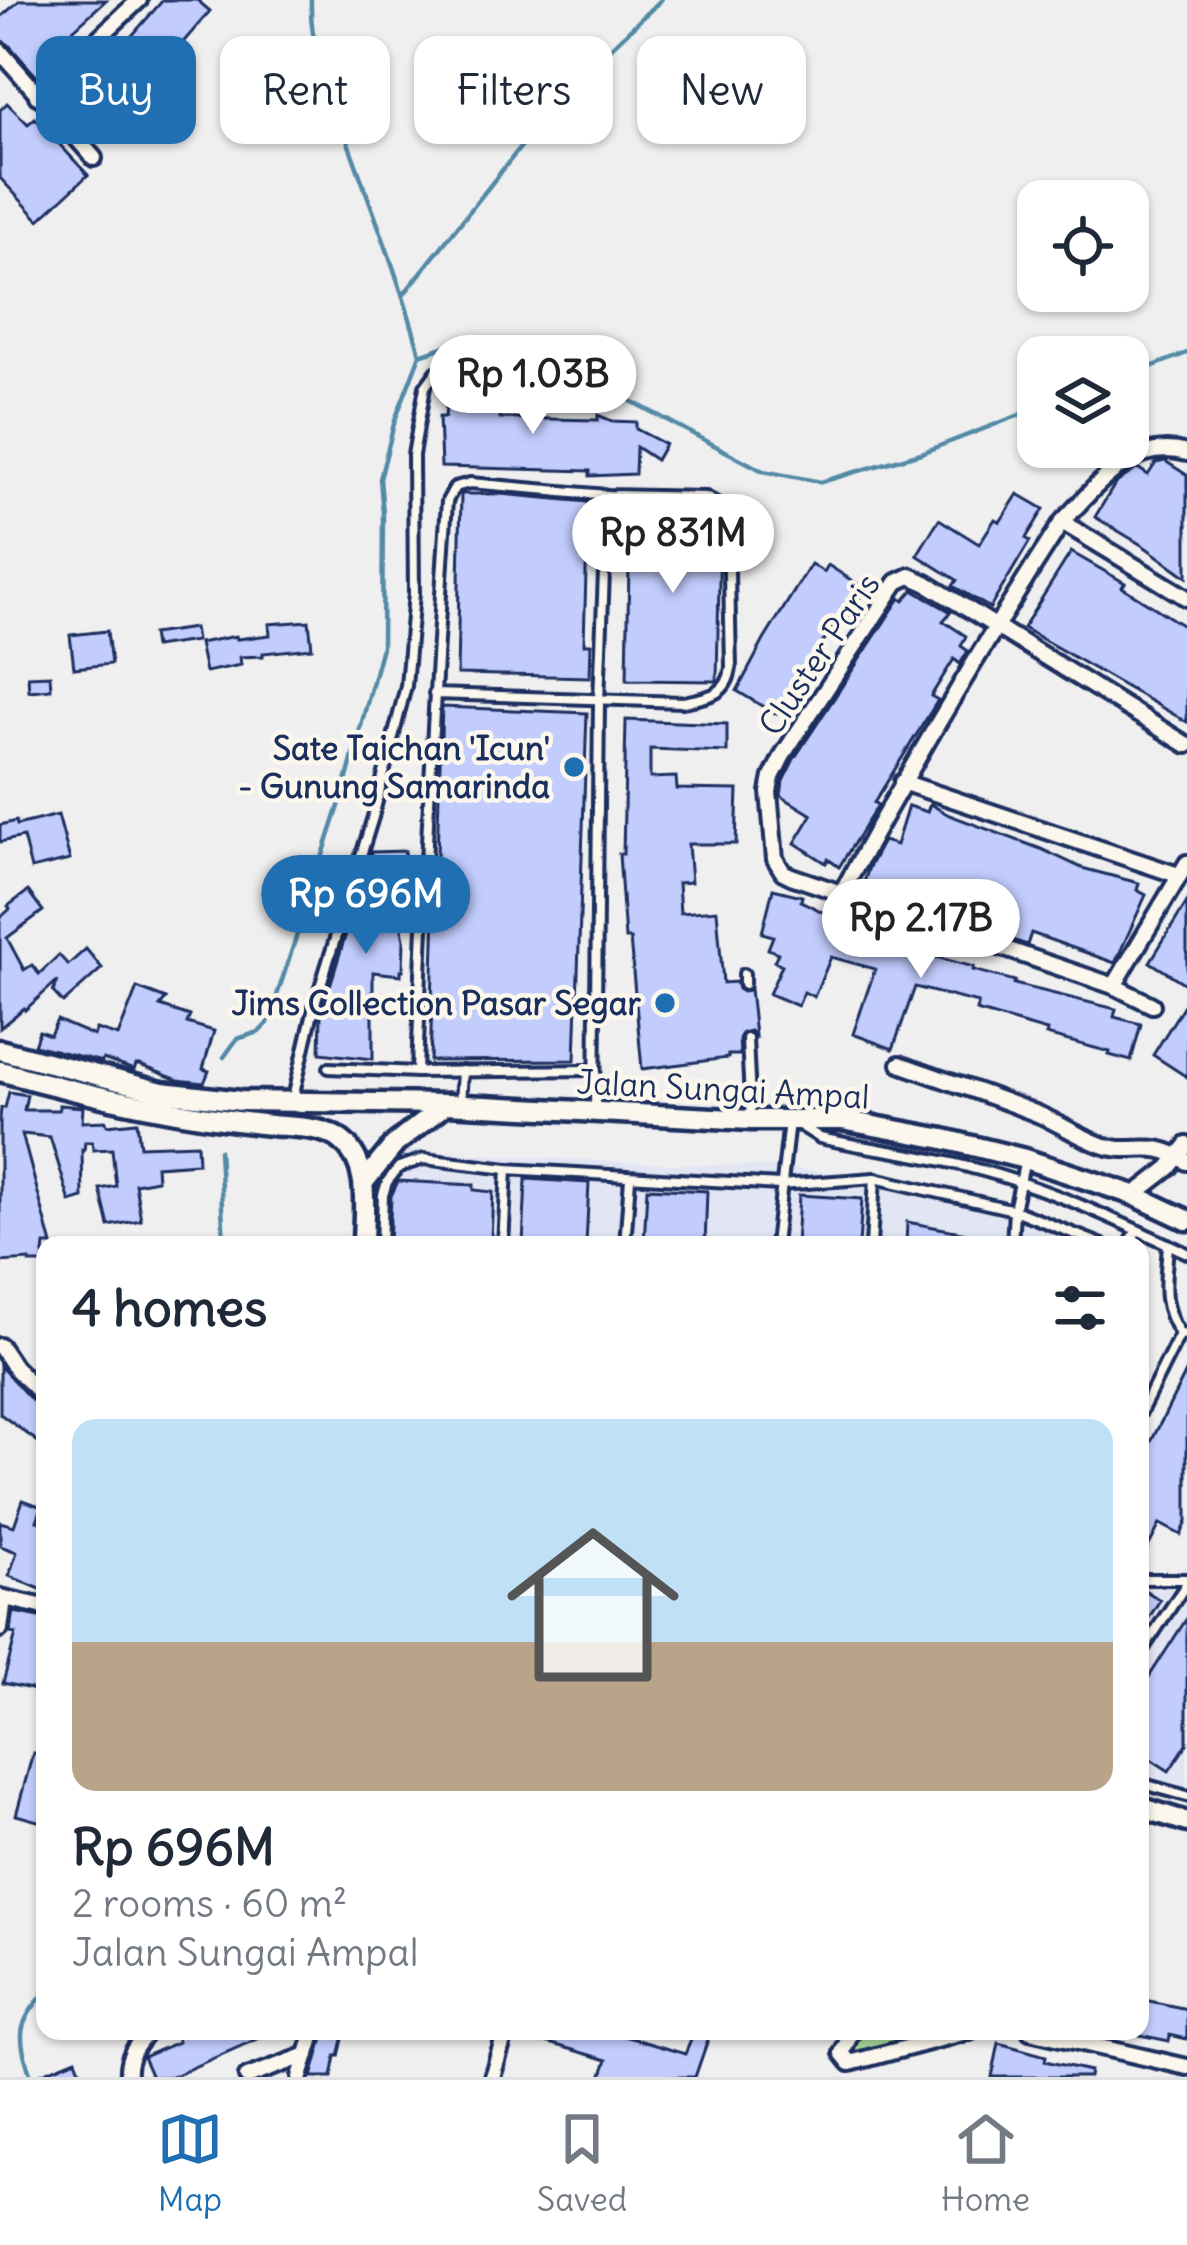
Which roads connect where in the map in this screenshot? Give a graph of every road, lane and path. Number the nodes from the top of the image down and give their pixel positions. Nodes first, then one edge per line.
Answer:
1 (140, 0) edge
2 (101, 36) edge
3 (0, 51) edge
4 (36, 95) edge
5 (81, 144) edge
6 (94, 158) dead end
7 (492, 367) dead end
8 (1187, 454) edge
9 (608, 495) junction
10 (1061, 522) junction
11 (1187, 598) edge
12 (995, 627) junction
13 (434, 694) junction
14 (599, 701) junction
15 (1187, 745) edge
16 (902, 782) junction
17 (1183, 869) edge
18 (842, 892) junction
19 (1114, 986) junction
20 (1152, 1005) dead end
21 (747, 1039) dead end
22 (0, 1049) edge
23 (900, 1064) dead end
24 (328, 1068) dead end
25 (595, 1070) junction
26 (0, 1071) edge
27 (462, 1071) junction
28 (416, 1072) junction
29 (153, 1099) junction
30 (291, 1103) junction
31 (453, 1105) junction
32 (595, 1112) junction
33 (751, 1120) junction
34 (789, 1120) junction
35 (1185, 1155) edge
36 (1025, 1159) junction
37 (507, 1169) junction
38 (630, 1178) junction
39 (874, 1178) junction
40 (1020, 1181) junction
41 (364, 1182) junction
42 (781, 1185) junction
43 (1134, 1195) junction
44 (1014, 1210) junction
45 (1187, 1220) edge
46 (1138, 1230) junction
47 (363, 1236) edge
48 (381, 1236) edge
49 (503, 1236) edge
50 (626, 1236) edge
51 (776, 1236) edge
52 (871, 1236) edge
53 (1013, 1236) edge
54 (1080, 1236) edge
55 (1134, 1236) edge
56 (1168, 1244) junction
57 (1187, 1253) edge
58 (1183, 1335) edge
59 (0, 1346) edge
60 (36, 1389) edge
61 (1149, 1397) edge
62 (1149, 1580) edge
63 (1187, 1581) edge
64 (2, 1597) edge
65 (36, 1605) edge
66 (0, 1629) edge
67 (1149, 1640) edge
68 (1149, 1785) edge
69 (1187, 1796) edge
70 (1149, 1811) edge
71 (1187, 1822) edge
72 (141, 2040) edge
73 (311, 2040) edge
74 (503, 2040) edge
75 (848, 2040) edge
76 (936, 2040) edge
77 (1069, 2040) edge
78 (307, 2055) junction
79 (1187, 2067) edge
80 (128, 2077) edge
81 (247, 2077) edge
82 (300, 2077) edge
83 (492, 2077) edge

1 - 2 street
3 - 4 street
5 - 6 street
7 - 30 lane
8 - 10 street
9 - 13 lane
9 - 14 lane
9 - 14 lane
10 - 11 street
10 - 12 street
12 - 15 street, Cluster Paris
12 - 16 street
12 - 18 street, Cluster Paris
13 - 14 lane
13 - 28 lane
14 - 25 lane
16 - 17 street
16 - 18 street
17 - 19 street
18 - 19 street, Cluster Paris
19 - 20 street, Cluster Paris
21 - 33 lane
22 - 29 main road
23 - 35 street
24 - 28 lane
25 - 27 lane
25 - 32 lane
26 - 29 main road
27 - 28 lane
27 - 31 lane
29 - 30 main road, Jalan Sungai Ampal
29 - 41 main road
30 - 31 main road, Jalan Sungai Ampal
31 - 32 main road, Jalan Sungai Ampal
31 - 41 main road
32 - 33 main road, Jalan Sungai Ampal
33 - 34 main road, Jalan Sungai Ampal
34 - 36 main road, Jalan Sungai Ampal
34 - 40 lane
34 - 42 lane
35 - 43 street
36 - 40 lane
36 - 43 main road, Jalan Sungai Ampal
37 - 38 lane
37 - 48 lane
37 - 49 lane
38 - 42 lane
38 - 50 lane
39 - 42 lane
39 - 44 lane
39 - 52 lane
40 - 44 lane
40 - 46 lane
41 - 47 main road
42 - 51 lane
43 - 45 main road, Jalan Sungai Ampal
44 - 53 lane
44 - 54 lane
46 - 55 lane
46 - 56 lane
56 - 57 lane
56 - 58 lane
58 - 61 lane
59 - 60 street
62 - 63 lane
63 - 67 lane
64 - 65 street
64 - 66 street
68 - 69 lane
70 - 71 main road
72 - 80 street
73 - 78 street
74 - 83 street
75 - 76 street
77 - 79 street
78 - 81 street
78 - 82 street

